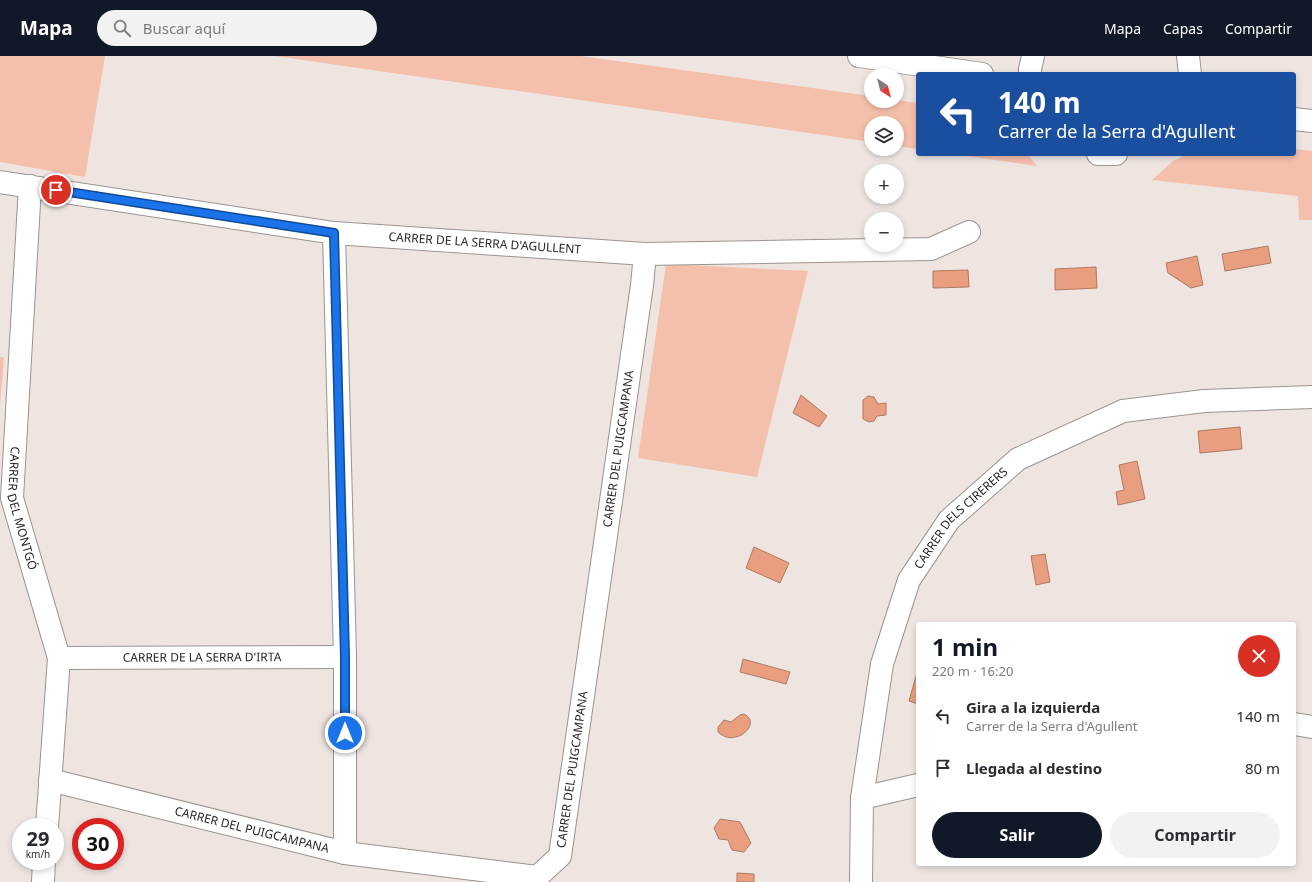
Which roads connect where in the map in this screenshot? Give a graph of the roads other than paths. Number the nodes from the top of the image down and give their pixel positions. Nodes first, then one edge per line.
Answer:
1 (859, 56) edge
2 (1033, 56) edge
3 (968, 72) edge
4 (1030, 72) edge
5 (0, 182) edge
6 (30, 186) junction
7 (969, 232) dead end
8 (334, 233) junction
9 (645, 254) junction
10 (1312, 397) edge
11 (6, 497) edge
12 (345, 657) junction
13 (59, 658) junction
14 (1296, 724) edge
15 (1312, 727) edge
16 (50, 780) junction
17 (916, 785) edge
18 (862, 798) junction
19 (48, 818) edge
20 (345, 854) junction
21 (43, 870) edge
22 (42, 882) edge
23 (861, 882) edge

1 - 3 street
2 - 4 street
5 - 6 street, CARRER DE LA SERRA D'AGULLENT
6 - 8 street, CARRER DE LA SERRA D'AGULLENT
6 - 11 street, CARRER DEL MONTGÓ
7 - 9 street, CARRER DE LA SERRA D'AGULLENT
8 - 9 street, CARRER DE LA SERRA D'AGULLENT
8 - 12 street
9 - 20 street, CARRER DEL PUIGCAMPANA
10 - 18 street, CARRER DELS CIRERERS
11 - 13 street, CARRER DEL MONTGÓ
12 - 13 street, CARRER DE LA SERRA D'IRTA
12 - 20 street
13 - 16 street, CARRER DEL MONTGÓ
14 - 15 street
16 - 19 street, CARRER DEL MONTGÓ
16 - 20 street, CARRER DEL PUIGCAMPANA
17 - 18 street
18 - 23 street, CARRER DELS CIRERERS
21 - 22 street

